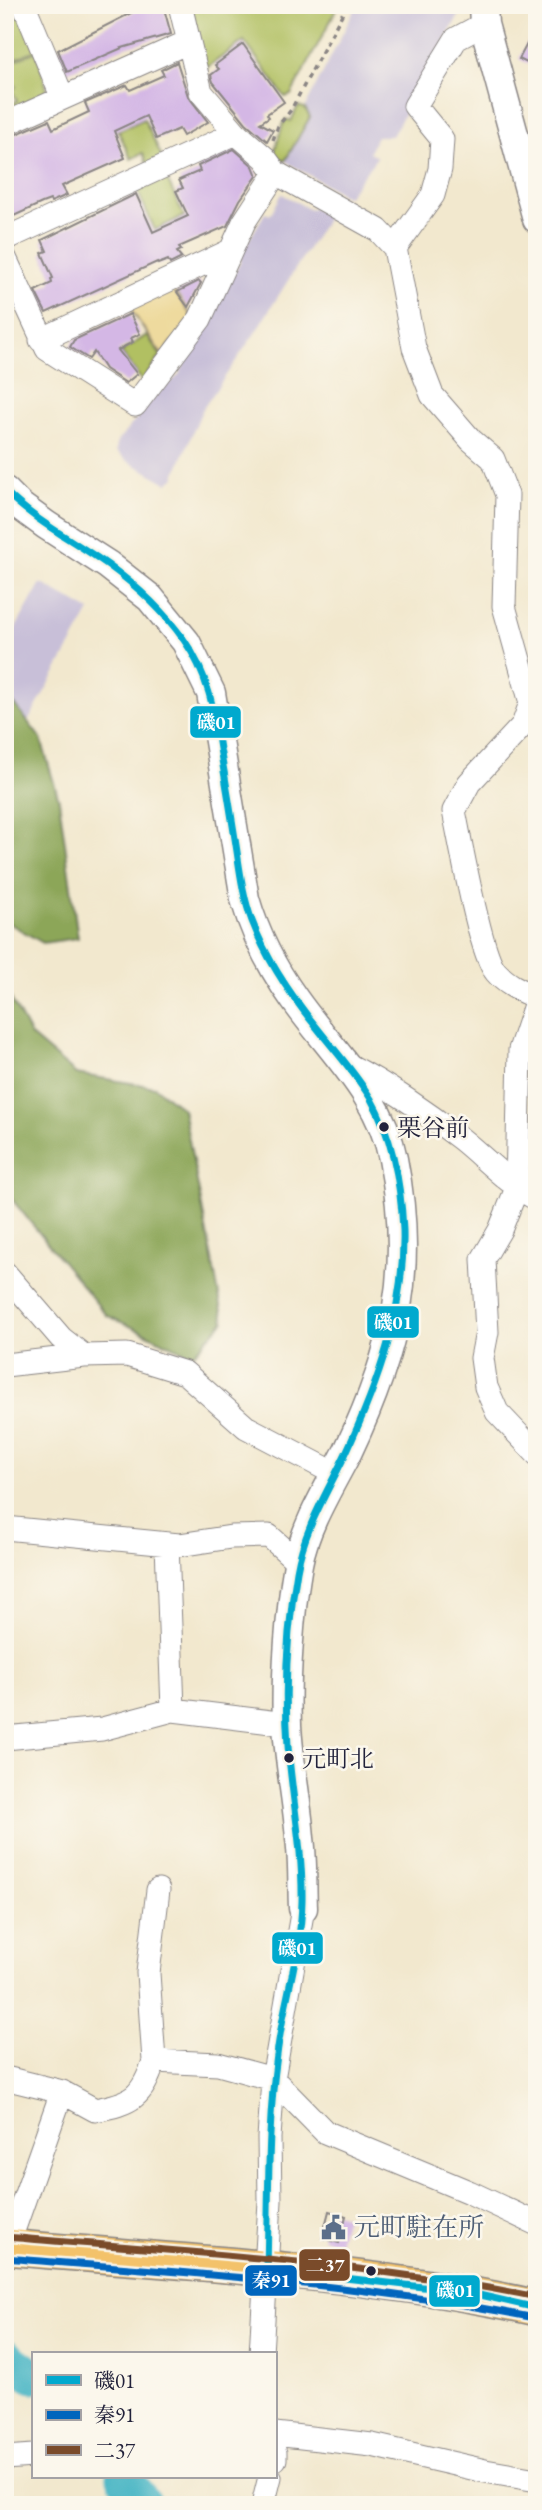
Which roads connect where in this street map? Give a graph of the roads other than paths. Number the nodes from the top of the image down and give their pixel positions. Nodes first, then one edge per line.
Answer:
1 (24, 5) edge
2 (180, 5) edge
3 (483, 15) edge
4 (188, 42) junction
5 (62, 96) junction
6 (5, 124) edge
7 (236, 133) junction
8 (271, 166) junction
9 (532, 173) edge
10 (537, 219) edge
11 (5, 239) edge
12 (395, 248) junction
13 (230, 251) junction
14 (5, 258) edge
15 (41, 340) junction
16 (5, 491) edge
17 (537, 998) edge
18 (348, 1065) junction
19 (527, 1194) edge
20 (5, 1273) edge
21 (84, 1356) junction
22 (5, 1364) edge
23 (537, 1454) edge
24 (336, 1474) junction
25 (5, 1528) edge
26 (167, 1544) junction
27 (298, 1562) junction
28 (173, 1710) junction
29 (287, 1724) junction
30 (5, 1738) edge
31 (158, 1890) dead end
32 (303, 1908) joint
33 (154, 2061) junction
34 (5, 2078) edge
35 (273, 2079) junction
36 (62, 2092) junction
37 (537, 2224) edge
38 (6, 2247) edge
39 (267, 2269) junction
40 (537, 2308) edge
41 (261, 2352) edge
42 (276, 2434) edge
43 (32, 2456) edge
44 (5, 2458) edge
45 (270, 2478) edge
46 (537, 2480) edge
47 (263, 2504) edge

1 - 5 street
2 - 4 street
3 - 9 street
3 - 12 street
4 - 5 street
4 - 7 street
5 - 6 street
7 - 8 street
7 - 11 street
8 - 12 street
8 - 13 street
9 - 10 street
12 - 17 street
13 - 15 street
13 - 15 street
14 - 15 street
16 - 18 street
17 - 19 street
18 - 19 street
18 - 24 street
19 - 23 street
20 - 21 street
21 - 22 street
21 - 24 street
24 - 27 street
25 - 26 street
26 - 27 street
26 - 28 street
27 - 29 street
28 - 29 street
28 - 30 street
29 - 32 street
31 - 33 street
32 - 35 street
33 - 35 street
33 - 36 street
34 - 36 street
35 - 37 street
35 - 39 street
36 - 38 street
38 - 39 main road
39 - 40 main road
39 - 41 street
42 - 46 street
43 - 44 street
45 - 47 street

